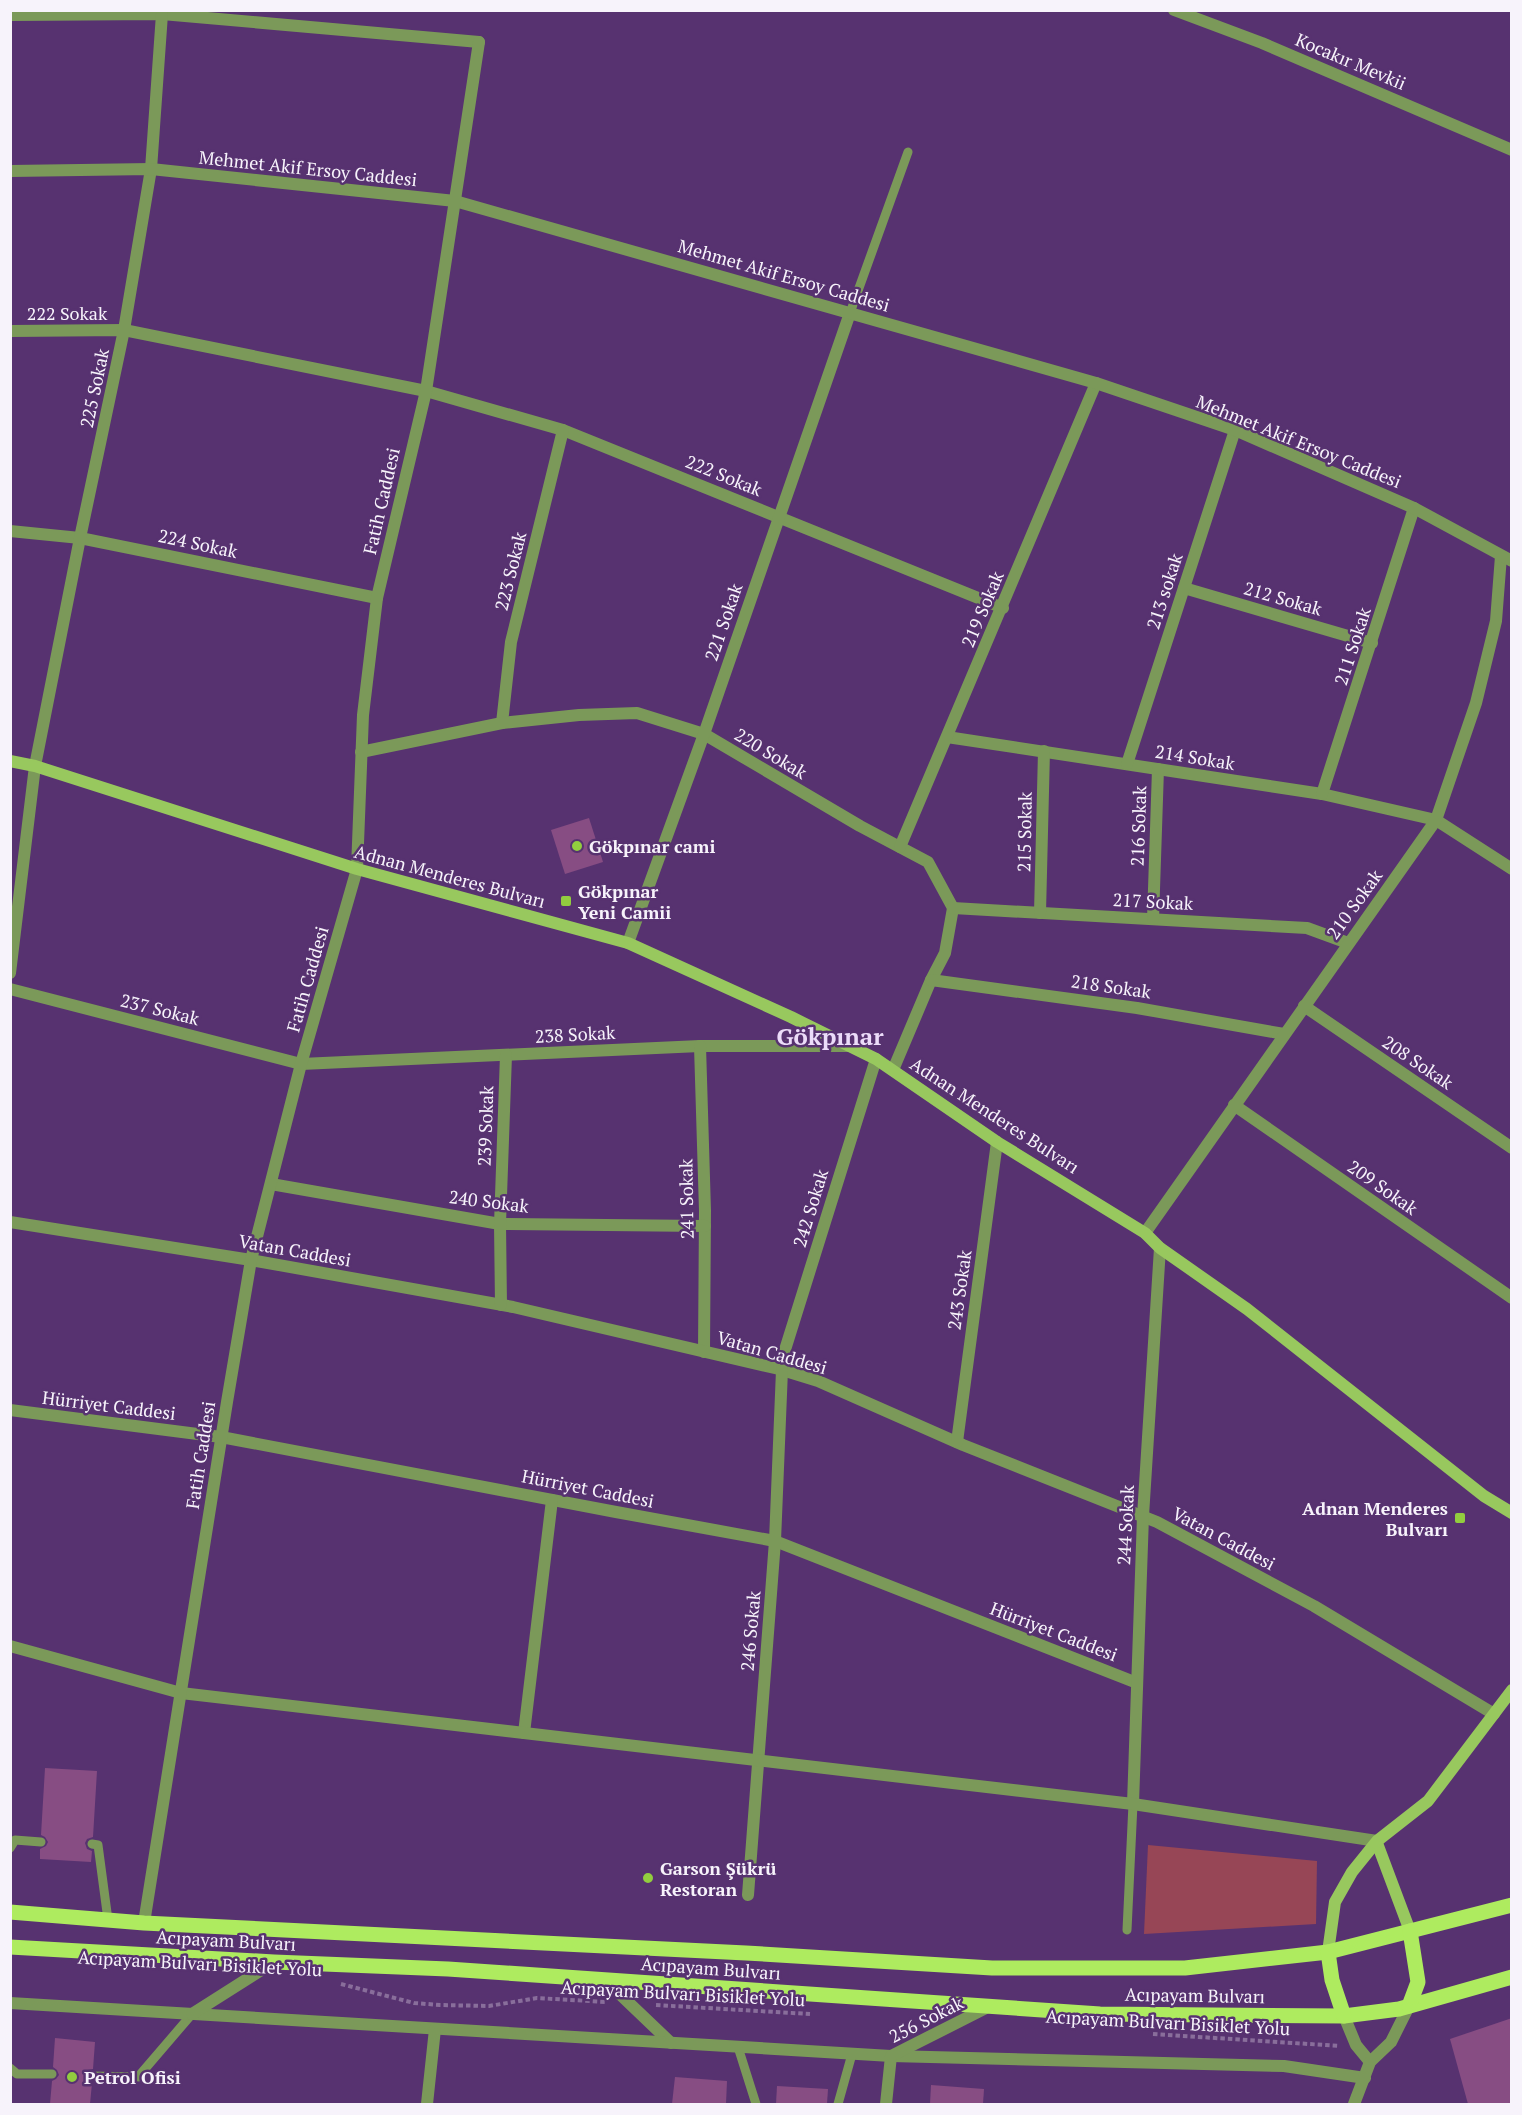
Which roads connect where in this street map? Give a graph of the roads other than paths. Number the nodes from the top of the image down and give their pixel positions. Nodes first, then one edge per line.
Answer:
1 (1174, 10) edge
2 (162, 14) junction
3 (10, 15) edge
4 (1512, 150) edge
5 (908, 152) dead end
6 (152, 169) junction
7 (10, 171) edge
8 (455, 201) junction
9 (850, 312) junction
10 (124, 330) junction
11 (10, 331) edge
12 (1096, 383) junction
13 (426, 391) junction
14 (1235, 429) junction
15 (563, 430) junction
16 (1414, 508) junction
17 (779, 516) junction
18 (10, 531) edge
19 (80, 538) junction
20 (1506, 559) edge
21 (1184, 588) junction
22 (377, 598) junction
23 (1003, 608) junction
24 (1372, 643) junction
25 (502, 723) junction
26 (704, 734) junction
27 (948, 737) junction
28 (1044, 751) junction
29 (361, 752) junction
30 (10, 761) edge
31 (1127, 764) junction
32 (35, 766) junction
33 (1158, 769) junction
34 (1322, 794) junction
35 (1436, 820) junction
36 (900, 847) junction
37 (357, 869) junction
38 (1512, 869) edge
39 (953, 908) junction
40 (1040, 913) junction
41 (1153, 919) junction
42 (628, 943) junction
43 (1348, 943) junction
44 (10, 972) edge
45 (931, 980) junction
46 (10, 989) edge
47 (1304, 1006) junction
48 (1284, 1034) junction
49 (700, 1046) junction
50 (850, 1046) junction
51 (506, 1055) junction
52 (876, 1059) junction
53 (302, 1064) junction
54 (893, 1070) junction
55 (1234, 1106) junction
56 (997, 1142) junction
57 (1512, 1148) edge
58 (271, 1184) junction
59 (10, 1221) edge
60 (500, 1224) junction
61 (705, 1226) junction
62 (1145, 1233) junction
63 (1160, 1248) junction
64 (251, 1260) junction
65 (1512, 1298) edge
66 (501, 1305) junction
67 (704, 1352) junction
68 (781, 1369) junction
69 (10, 1410) edge
70 (221, 1437) junction
71 (957, 1442) junction
72 (552, 1500) junction
73 (1512, 1513) edge
74 (1143, 1516) junction
75 (775, 1540) junction
76 (10, 1646) edge
77 (1137, 1683) junction
78 (1512, 1690) edge
79 (181, 1693) junction
80 (1494, 1714) junction
81 (524, 1733) junction
82 (757, 1761) junction
83 (1133, 1804) junction
84 (41, 1842) dead end
85 (1377, 1842) junction
86 (92, 1844) dead end
87 (10, 1848) edge
88 (748, 1895) dead end
89 (1512, 1905) edge
90 (10, 1912) edge
91 (108, 1920) junction
92 (144, 1923) junction
93 (1127, 1930) dead end
94 (1410, 1931) junction
95 (10, 1947) edge
96 (1328, 1952) junction
97 (274, 1962) junction
98 (1512, 1977) edge
99 (605, 1980) junction
100 (10, 2003) edge
101 (1409, 2006) junction
102 (988, 2007) junction
103 (192, 2014) junction
104 (1344, 2016) junction
105 (435, 2029) junction
106 (672, 2043) junction
107 (738, 2047) junction
108 (852, 2054) junction
109 (891, 2056) junction
110 (1370, 2062) junction
111 (10, 2068) edge
112 (52, 2074) dead end
113 (92, 2076) dead end
114 (1365, 2078) junction
115 (427, 2104) edge
116 (756, 2104) edge
117 (838, 2104) edge
118 (886, 2104) edge
119 (1354, 2104) edge

1 - 4 street, Kocakır Mevkii
2 - 3 street
2 - 6 street, 225 Sokak
2 - 8 street, Fatih Caddesi
5 - 9 lane
6 - 7 street, Mehmet Akif Ersoy Caddesi
6 - 8 street, Mehmet Akif Ersoy Caddesi
6 - 10 street, 225 Sokak
8 - 9 street, Mehmet Akif Ersoy Caddesi
8 - 13 street, Fatih Caddesi
9 - 12 street, Mehmet Akif Ersoy Caddesi
9 - 17 street, 221 Sokak
10 - 11 street, 222 Sokak
10 - 13 street, 222 Sokak
10 - 19 street, 225 Sokak
12 - 14 street, Mehmet Akif Ersoy Caddesi
12 - 23 street, 219 Sokak
13 - 15 street, 222 Sokak
13 - 22 street, Fatih Caddesi
14 - 16 street, Mehmet Akif Ersoy Caddesi
14 - 21 street, 213 sokak
15 - 17 street, 222 Sokak
15 - 25 street, 223 Sokak
16 - 20 street, Mehmet Akif Ersoy Caddesi
16 - 24 street, 211 Sokak
17 - 23 street, 222 Sokak
17 - 26 street, 221 Sokak
18 - 19 street, 224 Sokak
19 - 22 street, 224 Sokak
19 - 32 street, 225 Sokak
20 - 35 street, 210 Sokak
21 - 24 street, 212 Sokak
21 - 31 street, 213 sokak
22 - 29 street, Fatih Caddesi
23 - 27 street, 219 Sokak
24 - 34 street, 211 Sokak
25 - 26 street, 220 Sokak
25 - 29 street, 220 Sokak
26 - 36 street, 220 Sokak
26 - 42 street, 221 Sokak
27 - 28 street, 214 Sokak
27 - 36 street, 219 Sokak
28 - 31 street, 214 Sokak
28 - 40 street, 215 Sokak
29 - 37 street, Fatih Caddesi
30 - 32 main road, Adnan Menderes Bulvarı
31 - 33 street, 214 Sokak
32 - 37 main road, Adnan Menderes Bulvarı
32 - 44 street, 225 Sokak
33 - 34 street, 214 Sokak
33 - 41 street, 216 Sokak
34 - 35 street, 214 Sokak
35 - 38 street, 214 Sokak
35 - 43 street, 210 Sokak
36 - 39 street, 220 Sokak
37 - 42 main road, Adnan Menderes Bulvarı
37 - 53 street, Fatih Caddesi
39 - 40 street, 217 Sokak
39 - 45 street
40 - 41 street, 217 Sokak
41 - 43 street, 217 Sokak
42 - 50 main road, Adnan Menderes Bulvarı
43 - 47 street, 210 Sokak
45 - 48 street, 218 Sokak
45 - 54 street
46 - 53 street, 237 Sokak
47 - 48 street, 210 Sokak
47 - 57 street, 208 Sokak
48 - 55 street, 210 Sokak
49 - 50 street, 238 Sokak
49 - 51 street, 238 Sokak
49 - 61 street, 241 Sokak
50 - 52 main road, Adnan Menderes Bulvarı
51 - 53 street, 238 Sokak
51 - 60 street, 239 Sokak
52 - 54 main road, Adnan Menderes Bulvarı
52 - 68 street, 242 Sokak
53 - 58 street, Fatih Caddesi
54 - 56 main road, Adnan Menderes Bulvarı
55 - 62 street, 210 Sokak
55 - 65 street, 209 Sokak
56 - 62 main road, Adnan Menderes Bulvarı
56 - 71 street, 243 Sokak
58 - 60 street, 240 Sokak
58 - 64 street, Fatih Caddesi
59 - 64 street, Vatan Caddesi
60 - 61 street, 240 Sokak
60 - 66 street, 239 Sokak
61 - 67 street, 241 Sokak
62 - 63 main road, Adnan Menderes Bulvarı
63 - 73 main road, Adnan Menderes Bulvarı
63 - 74 street, 244 Sokak
64 - 66 street, Vatan Caddesi
64 - 70 street, Fatih Caddesi
66 - 67 street, Vatan Caddesi
67 - 68 street, Vatan Caddesi
68 - 71 street, Vatan Caddesi
68 - 75 street, 246 Sokak
69 - 70 street, Hürriyet Caddesi
70 - 72 street, Hürriyet Caddesi
70 - 79 street, Fatih Caddesi
71 - 74 street, Vatan Caddesi
72 - 75 street, Hürriyet Caddesi
72 - 81 street
74 - 77 street, 244 Sokak
74 - 80 street, Vatan Caddesi
75 - 77 street, Hürriyet Caddesi
75 - 82 street, 246 Sokak
76 - 79 street
77 - 83 street, 244 Sokak
78 - 80 main road
79 - 81 street
79 - 92 street, Fatih Caddesi
80 - 85 main road
81 - 82 street
82 - 83 street
82 - 88 street, 246 Sokak
83 - 85 street
83 - 93 lane
84 - 87 lane
85 - 94 main road
85 - 96 main road
86 - 91 lane
89 - 94 main road, Acıpayam Bulvarı
90 - 91 main road, Acıpayam Bulvarı
91 - 92 main road, Acıpayam Bulvarı
92 - 96 main road, Acıpayam Bulvarı
94 - 96 main road, Acıpayam Bulvarı
94 - 101 main road
95 - 97 main road, Acıpayam Bulvarı
96 - 104 main road
97 - 99 main road, Acıpayam Bulvarı
97 - 103 street
98 - 101 main road, Acıpayam Bulvarı
99 - 102 main road, Acıpayam Bulvarı
99 - 106 street
100 - 103 street
101 - 104 main road, Acıpayam Bulvarı
101 - 110 street
102 - 104 main road, Acıpayam Bulvarı
102 - 109 street, 256 Sokak
103 - 105 street
103 - 113 lane
104 - 110 street
105 - 106 street
105 - 115 street
106 - 107 street
107 - 108 street
107 - 116 lane
108 - 109 street
108 - 117 lane
109 - 114 street
109 - 118 street, 256 Sokak
110 - 114 street
111 - 112 lane
114 - 119 street

